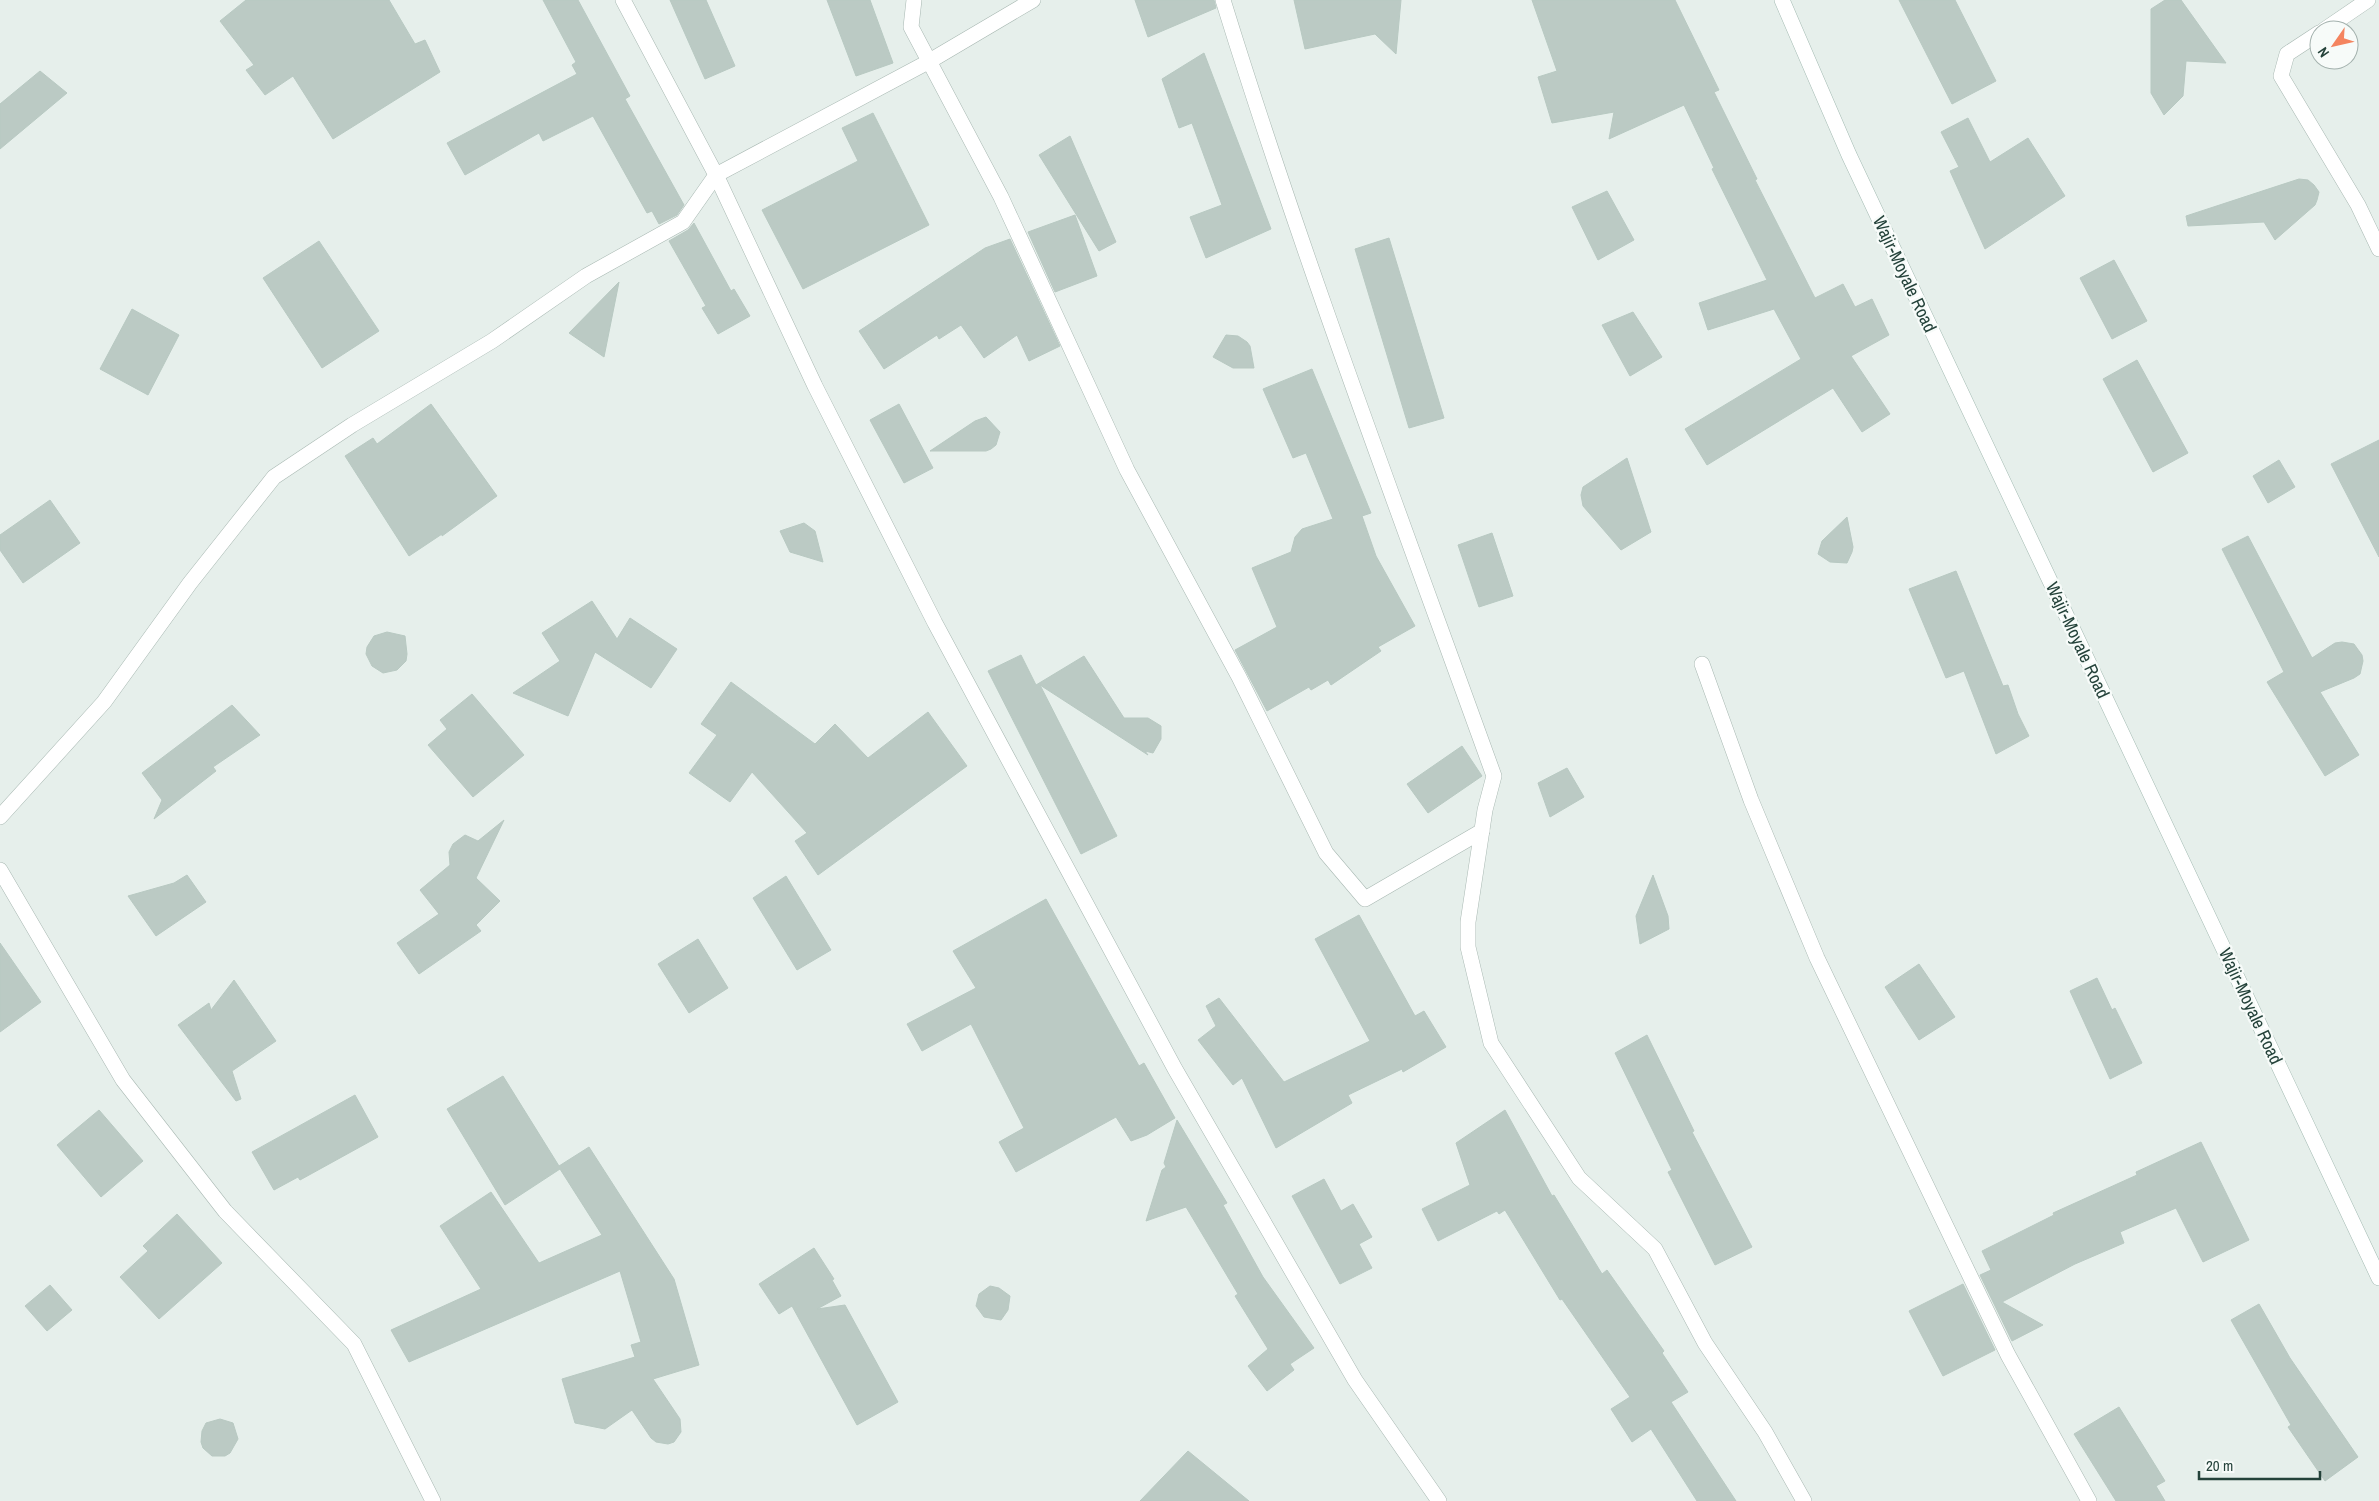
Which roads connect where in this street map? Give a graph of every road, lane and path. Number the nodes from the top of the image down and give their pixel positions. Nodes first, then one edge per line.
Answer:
1 (623, 0) edge
2 (914, 0) edge
3 (1034, 0) edge
4 (1223, 0) edge
5 (1782, 0) edge
6 (2368, 0) edge
7 (2339, 20) edge
8 (2309, 40) edge
9 (928, 62) junction
10 (716, 175) junction
11 (2379, 249) edge
12 (1702, 664) dead end
13 (0, 817) edge
14 (1482, 831) junction
15 (0, 870) edge
16 (2379, 1278) edge
17 (434, 1501) edge
18 (1438, 1501) edge
19 (1804, 1501) edge
20 (2089, 1501) edge

1 - 10 street
2 - 9 street
3 - 9 street
4 - 14 street
5 - 16 street, Wajir-Moyale Road
6 - 7 street
8 - 11 street
9 - 10 street
9 - 14 street
10 - 13 street
10 - 18 street
12 - 20 street
14 - 19 street
15 - 17 street

